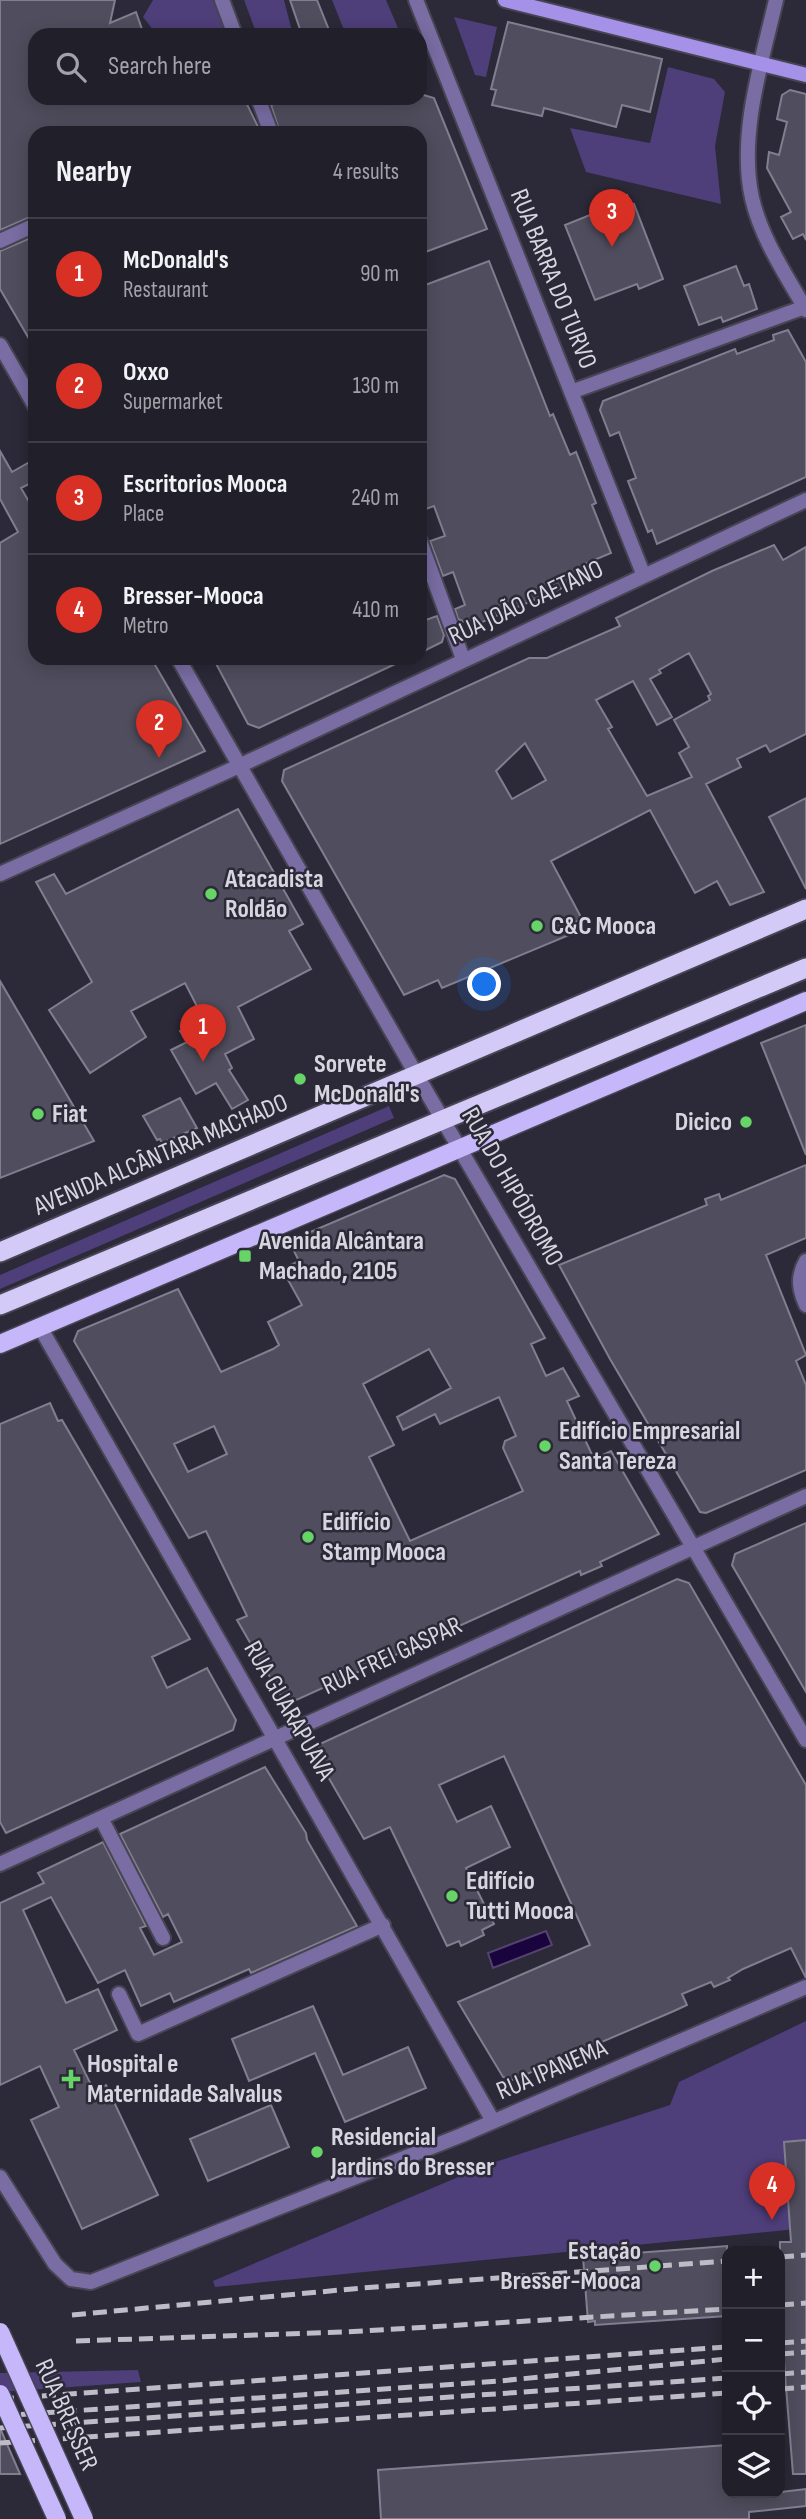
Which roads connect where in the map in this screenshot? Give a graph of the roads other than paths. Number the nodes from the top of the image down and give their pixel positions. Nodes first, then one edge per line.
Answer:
1 (222, 0) edge
2 (416, 0) edge
3 (505, 0) edge
4 (776, 0) edge
5 (232, 28) edge
6 (762, 65) junction
7 (806, 75) edge
8 (261, 105) edge
9 (268, 126) edge
10 (28, 228) edge
11 (0, 241) edge
12 (805, 309) edge
13 (0, 345) edge
14 (571, 392) junction
15 (28, 394) edge
16 (806, 500) edge
17 (427, 560) edge
18 (644, 576) junction
19 (463, 659) junction
20 (182, 665) edge
21 (239, 766) junction
22 (0, 874) edge
23 (806, 909) edge
24 (806, 968) edge
25 (806, 1001) edge
26 (416, 1074) junction
27 (443, 1118) junction
28 (461, 1147) junction
29 (0, 1252) edge
30 (806, 1261) edge
31 (0, 1305) edge
32 (806, 1305) edge
33 (40, 1327) junction
34 (0, 1344) edge
35 (806, 1496) edge
36 (693, 1545) junction
37 (276, 1737) junction
38 (806, 1740) edge
39 (100, 1818) junction
40 (0, 1864) edge
41 (383, 1926) junction
42 (163, 1938) dead end
43 (806, 1987) edge
44 (119, 1994) dead end
45 (493, 2121) junction
46 (0, 2177) edge
47 (0, 2332) edge
48 (0, 2394) edge
49 (57, 2519) edge
50 (84, 2519) edge

1 - 5 street
2 - 14 street, RUA BARRA DO TURVO
3 - 6 main road
4 - 6 street
6 - 7 main road
6 - 12 street
8 - 9 street
10 - 11 street
12 - 14 street
13 - 15 street
14 - 18 street, RUA BARRA DO TURVO
16 - 18 street, RUA JOÃO CAETANO
17 - 19 street
18 - 19 street, RUA JOÃO CAETANO
19 - 21 street, RUA JOÃO CAETANO
20 - 21 street, RUA DO HIPÓDROMO
21 - 22 street, RUA JOÃO CAETANO
21 - 26 street, RUA DO HIPÓDROMO
23 - 26 highway, AVENIDA ALCÂNTARA MACHADO
24 - 27 highway
25 - 28 main road
26 - 27 street, RUA DO HIPÓDROMO
26 - 29 highway, AVENIDA ALCÂNTARA MACHADO
27 - 28 street, RUA DO HIPÓDROMO
27 - 31 highway
28 - 33 main road
28 - 36 street, RUA DO HIPÓDROMO
30 - 32 street
33 - 34 main road
33 - 37 street, RUA GUARAPUAVA
35 - 36 street, RUA FREI GASPAR
36 - 37 street, RUA FREI GASPAR
36 - 38 street, RUA DO HIPÓDROMO
37 - 39 street, RUA FREI GASPAR
37 - 41 street, RUA GUARAPUAVA
39 - 40 street, RUA FREI GASPAR
39 - 42 street
41 - 44 street
41 - 45 street, RUA GUARAPUAVA
43 - 45 street, RUA IPANEMA
45 - 46 street, RUA IPANEMA
47 - 50 main road, RUA BRESSER, bridge
48 - 49 main road, RUA BRESSER, bridge

